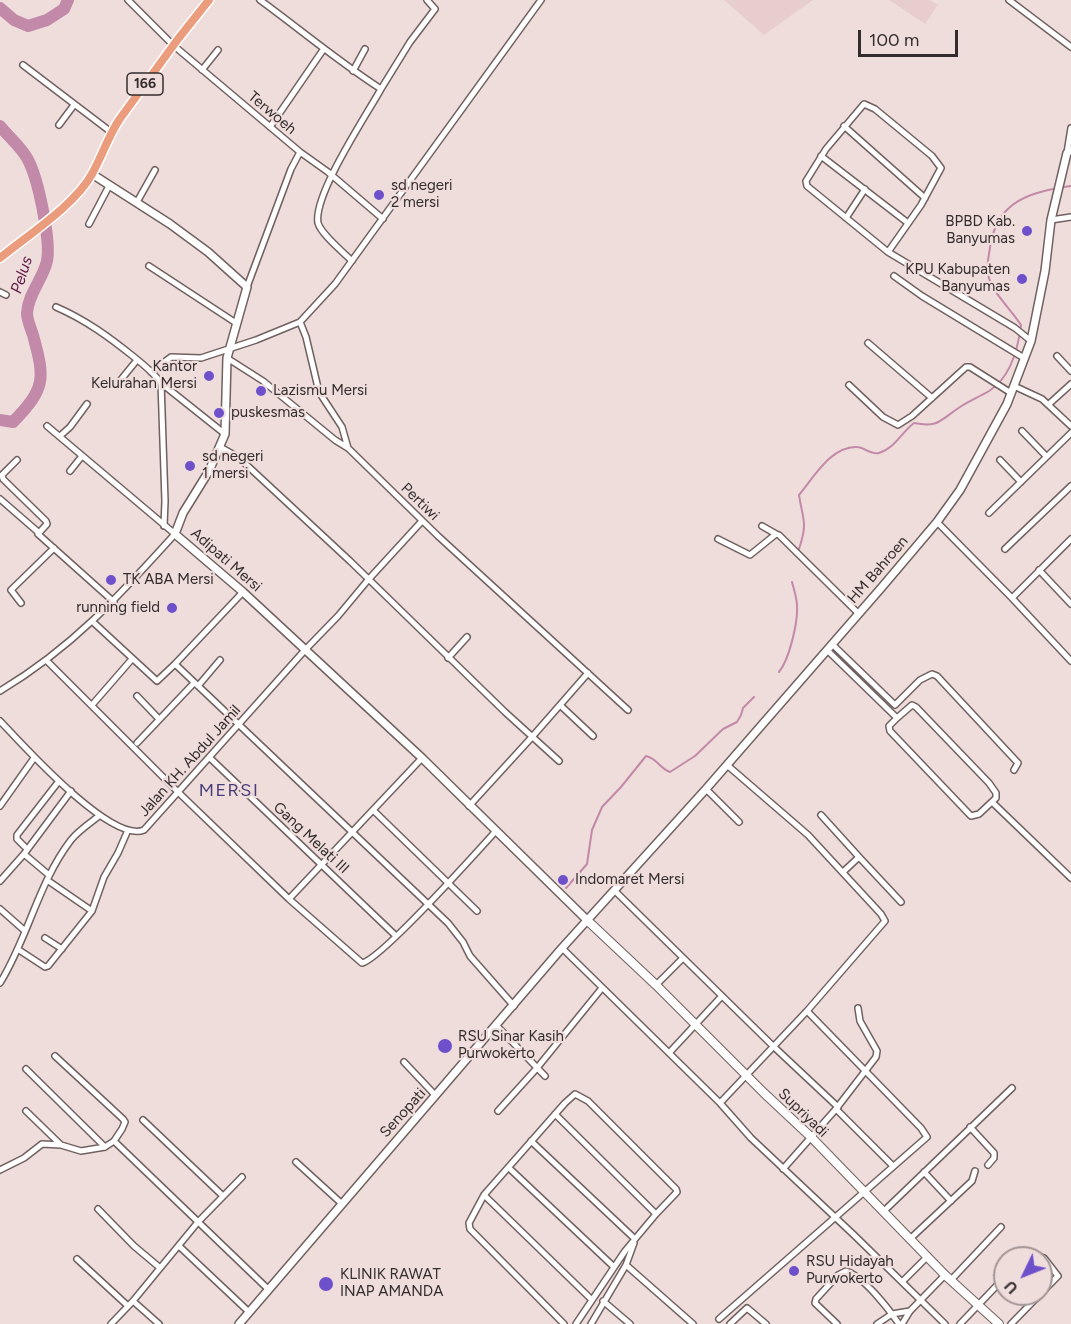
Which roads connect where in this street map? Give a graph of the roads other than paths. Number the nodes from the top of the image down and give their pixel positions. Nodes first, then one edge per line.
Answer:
1 (128, 0) edge
2 (209, 0) edge
3 (260, 0) edge
4 (427, 0) edge
5 (541, 0) edge
6 (1009, 0) edge
7 (173, 45) junction
8 (1071, 47) edge
9 (365, 49) dead end
10 (218, 50) dead end
11 (323, 50) junction
12 (23, 65) dead end
13 (202, 70) junction
14 (352, 71) junction
15 (381, 89) junction
16 (74, 105) junction
17 (59, 126) dead end
18 (844, 126) junction
19 (270, 127) junction
20 (1071, 128) edge
21 (111, 132) junction
22 (1069, 151) edge
23 (300, 152) junction
24 (821, 156) junction
25 (155, 170) dead end
26 (92, 174) junction
27 (330, 174) junction
28 (109, 186) junction
29 (865, 189) junction
30 (925, 198) junction
31 (137, 202) junction
32 (1071, 217) edge
33 (846, 218) junction
34 (383, 219) junction
35 (1051, 220) junction
36 (908, 223) junction
37 (89, 224) dead end
38 (888, 252) junction
39 (0, 258) edge
40 (352, 261) junction
41 (150, 266) dead end
42 (894, 276) dead end
43 (247, 287) junction
44 (56, 307) dead end
45 (300, 322) junction
46 (236, 323) junction
47 (1028, 339) junction
48 (868, 343) dead end
49 (230, 348) junction
50 (1022, 356) junction
51 (1057, 356) dead end
52 (137, 360) junction
53 (230, 360) junction
54 (1071, 371) edge
55 (152, 372) junction
56 (119, 382) dead end
57 (161, 383) junction
58 (1071, 384) edge
59 (849, 385) dead end
60 (1010, 389) junction
61 (932, 398) junction
62 (87, 404) dead end
63 (1049, 404) junction
64 (47, 426) dead end
65 (1071, 426) edge
66 (1022, 431) dead end
67 (1071, 433) edge
68 (225, 434) junction
69 (60, 436) junction
70 (223, 448) junction
71 (348, 448) junction
72 (82, 456) junction
73 (1046, 456) junction
74 (17, 460) dead end
75 (1000, 460) dead end
76 (70, 471) dead end
77 (1021, 482) junction
78 (1071, 486) edge
79 (0, 499) edge
80 (989, 513) dead end
81 (422, 521) junction
82 (937, 522) junction
83 (164, 526) junction
84 (762, 526) dead end
85 (38, 532) junction
86 (776, 534) junction
87 (176, 535) junction
88 (718, 539) dead end
89 (1071, 539) edge
90 (54, 548) junction
91 (1005, 549) dead end
92 (1039, 570) junction
93 (368, 580) junction
94 (243, 592) junction
95 (1012, 598) junction
96 (1070, 600) edge
97 (114, 602) junction
98 (21, 603) dead end
99 (859, 614) junction
100 (96, 625) junction
101 (467, 637) dead end
102 (830, 647) junction
103 (305, 650) junction
104 (448, 658) junction
105 (132, 659) junction
106 (220, 660) dead end
107 (1071, 661) edge
108 (49, 662) junction
109 (175, 664) junction
110 (588, 673) junction
111 (196, 685) junction
112 (0, 691) edge
113 (136, 696) dead end
114 (92, 705) junction
115 (560, 705) junction
116 (628, 710) dead end
117 (897, 718) junction
118 (159, 719) junction
119 (0, 721) edge
120 (239, 725) junction
121 (593, 736) dead end
122 (532, 737) junction
123 (137, 743) dead end
124 (34, 758) junction
125 (210, 758) junction
126 (422, 758) junction
127 (559, 761) dead end
128 (727, 765) junction
129 (1014, 770) dead end
130 (59, 781) junction
131 (706, 789) junction
132 (71, 791) junction
133 (178, 792) junction
134 (992, 802) junction
135 (0, 806) edge
136 (469, 806) junction
137 (373, 810) junction
138 (821, 814) dead end
139 (99, 816) junction
140 (739, 822) dead end
141 (128, 830) junction
142 (352, 832) junction
143 (495, 832) junction
144 (25, 852) junction
145 (859, 857) junction
146 (322, 865) junction
147 (843, 872) junction
148 (48, 877) junction
149 (1071, 878) edge
150 (0, 881) edge
151 (448, 883) junction
152 (615, 891) junction
153 (289, 898) junction
154 (902, 902) dead end
155 (428, 904) junction
156 (0, 909) edge
157 (92, 910) junction
158 (477, 911) dead end
159 (588, 921) junction
160 (26, 931) junction
161 (396, 936) junction
162 (45, 938) dead end
163 (562, 948) junction
164 (62, 949) junction
165 (19, 950) junction
166 (682, 958) junction
167 (0, 967) edge
168 (7, 971) junction
169 (0, 983) edge
170 (656, 985) junction
171 (602, 988) junction
172 (722, 996) junction
173 (514, 1006) junction
174 (858, 1008) dead end
175 (807, 1011) junction
176 (695, 1024) junction
177 (496, 1025) junction
178 (773, 1047) junction
179 (669, 1053) junction
180 (55, 1056) dead end
181 (404, 1062) dead end
182 (537, 1068) junction
183 (26, 1069) dead end
184 (866, 1072) junction
185 (746, 1075) junction
186 (545, 1076) dead end
187 (1012, 1088) dead end
188 (436, 1096) junction
189 (720, 1103) junction
190 (837, 1108) junction
191 (26, 1111) dead end
192 (498, 1111) dead end
193 (555, 1114) junction
194 (143, 1120) dead end
195 (970, 1127) junction
196 (811, 1137) junction
197 (114, 1141) junction
198 (531, 1141) junction
199 (61, 1145) junction
200 (105, 1147) junction
201 (296, 1162) dead end
202 (893, 1166) junction
203 (988, 1166) dead end
204 (509, 1168) junction
205 (783, 1169) junction
206 (0, 1170) edge
207 (975, 1171) dead end
208 (924, 1172) junction
209 (242, 1177) dead end
210 (863, 1192) junction
211 (484, 1195) junction
212 (223, 1196) junction
213 (951, 1200) junction
214 (341, 1203) junction
215 (98, 1209) dead end
216 (884, 1210) junction
217 (656, 1214) junction
218 (836, 1217) junction
219 (198, 1222) junction
220 (1001, 1227) dead end
221 (911, 1238) junction
222 (635, 1239) junction
223 (179, 1246) junction
224 (928, 1256) junction
225 (77, 1259) dead end
226 (626, 1264) junction
227 (159, 1267) junction
228 (614, 1267) junction
229 (1053, 1267) edge
230 (948, 1278) junction
231 (605, 1279) junction
232 (1053, 1281) edge
233 (902, 1282) junction
234 (613, 1285) junction
235 (269, 1290) junction
236 (993, 1290) edge
237 (592, 1300) junction
238 (133, 1301) junction
239 (603, 1301) junction
240 (920, 1302) junction
241 (128, 1306) junction
242 (978, 1306) junction
243 (1029, 1306) edge
244 (910, 1311) junction
245 (249, 1312) junction
246 (582, 1314) junction
247 (892, 1314) junction
248 (719, 1320) dead end
249 (592, 1323) edge
250 (111, 1324) edge
251 (159, 1324) edge
252 (239, 1324) edge
253 (564, 1324) edge
254 (576, 1324) edge
255 (630, 1324) edge
256 (693, 1324) edge
257 (730, 1324) edge
258 (766, 1324) edge
259 (837, 1324) edge
260 (877, 1324) edge
261 (900, 1324) edge
262 (945, 1324) edge
263 (960, 1324) edge
264 (999, 1324) edge
265 (1011, 1324) edge

1 - 7 street, Terwoeh
2 - 7 main road, 166
3 - 11 street
4 - 15 street
5 - 34 street
6 - 8 street
7 - 13 street, Terwoeh
7 - 21 main road, 166
9 - 14 street
10 - 13 street
11 - 14 street
11 - 19 street
12 - 16 street
13 - 19 street, Terwoeh
14 - 15 street
15 - 27 street
16 - 17 street
16 - 21 street
18 - 24 street
18 - 30 street
18 - 30 street
19 - 23 street, Terwoeh
20 - 22 street
21 - 26 main road, 166
22 - 35 street, HM Bahroen
23 - 27 street
23 - 43 street, Terwoeh
24 - 29 street
24 - 33 street
25 - 31 street
26 - 28 street
26 - 39 main road, 166
27 - 34 street
27 - 40 street
28 - 31 street
28 - 37 street
29 - 33 street
29 - 36 street
30 - 36 street
31 - 43 street
32 - 35 street
33 - 38 street
34 - 40 street
35 - 47 street, HM Bahroen
36 - 38 street
38 - 47 street
40 - 45 street
41 - 46 street
42 - 50 street
43 - 46 street, Adipati Mersi
44 - 52 street
45 - 49 street
45 - 71 street
46 - 49 street, Adipati Mersi
47 - 50 street, HM Bahroen
48 - 61 street
49 - 53 street, Adipati Mersi
49 - 55 street
50 - 60 street, HM Bahroen
51 - 54 street
52 - 55 street
52 - 56 street
53 - 68 street, Adipati Mersi
53 - 71 street, Pertiwi
55 - 57 street
57 - 68 street
57 - 83 street
58 - 63 street
59 - 61 street
60 - 61 street
60 - 63 street
60 - 82 street, HM Bahroen
62 - 69 street
63 - 65 street
64 - 69 street
66 - 73 street
67 - 73 street
68 - 70 street, Adipati Mersi
69 - 72 street
70 - 87 street, Adipati Mersi
70 - 93 street
71 - 81 street, Pertiwi
72 - 76 street
72 - 83 street
73 - 77 street
74 - 85 street
75 - 77 street
77 - 80 street
78 - 91 street
79 - 85 street
81 - 93 street, Jalan KH. Abdul Jamil
81 - 110 street, Pertiwi
82 - 95 street
82 - 99 street, HM Bahroen
83 - 87 street
84 - 86 street
85 - 90 street
86 - 88 street
86 - 99 street
87 - 94 street, Adipati Mersi
87 - 97 street
89 - 92 street
90 - 97 street
90 - 98 street
92 - 95 street
92 - 96 street
93 - 103 street, Jalan KH. Abdul Jamil
93 - 104 street
94 - 103 street, Adipati Mersi
94 - 109 street
95 - 107 street
97 - 100 street
99 - 102 street, HM Bahroen
100 - 105 street
100 - 108 street
101 - 104 street
102 - 117 street
102 - 128 street, HM Bahroen
102 - 129 street
103 - 120 street, Jalan KH. Abdul Jamil
103 - 126 street, Adipati Mersi
104 - 122 street
105 - 109 street
105 - 114 street
106 - 111 street
108 - 112 street
108 - 114 street
109 - 111 street
110 - 115 street
110 - 116 street, Pertiwi
111 - 118 street
111 - 120 street
113 - 118 street
114 - 133 street
115 - 121 street
115 - 122 street
117 - 134 street
117 - 134 street
118 - 123 street
119 - 124 street, Jalan KH. Abdul Jamil
120 - 125 street, Jalan KH. Abdul Jamil
120 - 142 street
122 - 127 street
122 - 136 street
124 - 130 street, Jalan KH. Abdul Jamil
124 - 135 street
125 - 133 street, Jalan KH. Abdul Jamil
125 - 146 street, Gang Melati III
126 - 136 street, Adipati Mersi
126 - 137 street
128 - 131 street, HM Bahroen
128 - 147 street
130 - 132 street, Jalan KH. Abdul Jamil
130 - 144 street
131 - 140 street
131 - 152 street, HM Bahroen
132 - 139 street, Jalan KH. Abdul Jamil
132 - 144 street
133 - 141 street, Jalan KH. Abdul Jamil
133 - 153 street
134 - 149 street
136 - 143 street, Adipati Mersi
137 - 142 street
137 - 151 street
138 - 145 street
139 - 141 street, Jalan KH. Abdul Jamil
139 - 148 street
141 - 157 street
142 - 146 street
142 - 155 street
143 - 151 street
143 - 159 street, Adipati Mersi
144 - 148 street
144 - 150 street
145 - 147 street
145 - 154 street
146 - 153 street
146 - 161 street, Gang Melati III
147 - 175 street
148 - 157 street
148 - 160 street
151 - 155 street
151 - 158 street
152 - 159 street, HM Bahroen
152 - 166 street
153 - 161 street
155 - 161 street
155 - 173 street
156 - 160 street
157 - 164 street
159 - 163 street, Senopati
159 - 170 main road, Supriyadi
160 - 165 street
162 - 164 street
163 - 171 street
163 - 173 street, Senopati
164 - 165 street
165 - 168 street
166 - 170 street
166 - 172 street
167 - 168 street
168 - 169 street
170 - 176 main road, Supriyadi
171 - 179 street
171 - 182 street
172 - 176 street
172 - 178 street
173 - 177 street, Senopati
174 - 184 street
175 - 178 street
175 - 184 street
176 - 179 street
176 - 185 main road, Supriyadi
177 - 182 street
177 - 188 street, Senopati
178 - 185 street
178 - 190 street
179 - 189 street
180 - 197 street
181 - 188 street
182 - 186 street
182 - 192 street
183 - 200 street
184 - 190 street
184 - 202 street
185 - 189 street
185 - 196 main road, Supriyadi
187 - 195 street
188 - 214 street, Senopati
189 - 205 street
190 - 196 street
190 - 202 street
191 - 199 street
193 - 198 street
193 - 217 street
193 - 217 street
194 - 212 street
195 - 203 street
195 - 208 street
196 - 205 street
196 - 210 main road, Supriyadi
197 - 200 street
197 - 219 street
198 - 204 street
198 - 222 street
199 - 200 street
199 - 206 street
201 - 214 street
202 - 210 street
204 - 211 street
204 - 228 street
205 - 218 street
207 - 213 street
208 - 213 street
208 - 216 street
209 - 212 street
210 - 216 main road, Supriyadi
210 - 218 street
211 - 237 street
211 - 253 street
212 - 219 street
213 - 221 street
214 - 235 street, Senopati
215 - 227 street
216 - 221 main road, Supriyadi
217 - 222 street
218 - 233 street
218 - 248 street
219 - 223 street
219 - 235 street
220 - 230 street
221 - 224 main road, Supriyadi
222 - 226 street
222 - 228 street
223 - 227 street
223 - 245 street
224 - 230 main road, Supriyadi
224 - 233 street
225 - 241 street
226 - 234 street
226 - 256 street
227 - 238 street
228 - 231 street
229 - 232 street
230 - 240 street
230 - 242 main road, Supriyadi
231 - 234 street
231 - 237 street
233 - 240 street
234 - 239 street
235 - 245 street, Senopati
236 - 242 street
237 - 246 street
238 - 241 street
238 - 251 street
239 - 249 street
239 - 255 street
240 - 244 street
240 - 262 street
241 - 250 street
242 - 263 street
242 - 264 main road, Supriyadi
243 - 265 street
244 - 247 street
244 - 261 street
245 - 252 street, Senopati
246 - 249 street
246 - 254 street
247 - 259 street
247 - 260 street
247 - 261 street
257 - 258 street

